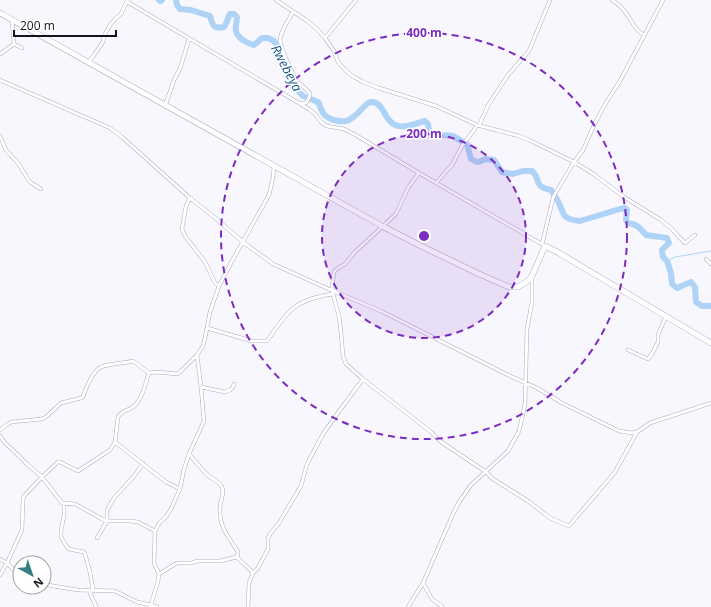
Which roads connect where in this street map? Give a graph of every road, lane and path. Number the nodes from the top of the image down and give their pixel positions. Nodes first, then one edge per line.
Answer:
1 (276, 0) edge
2 (286, 0) edge
3 (356, 0) edge
4 (612, 0) edge
5 (662, 0) edge
6 (127, 1) edge
7 (549, 1) edge
8 (284, 5) junction
9 (293, 12) junction
10 (0, 13) edge
11 (12, 20) junction
12 (644, 35) junction
13 (325, 38) junction
14 (189, 39) junction
15 (14, 44) junction
16 (22, 48) dead end
17 (0, 54) edge
18 (88, 63) junction
19 (0, 80) edge
20 (299, 103) junction
21 (165, 106) junction
22 (478, 125) junction
23 (0, 136) edge
24 (574, 162) junction
25 (274, 166) junction
26 (419, 173) junction
27 (436, 182) junction
28 (40, 189) dead end
29 (190, 198) junction
30 (382, 226) junction
31 (695, 236) dead end
32 (243, 242) junction
33 (544, 245) junction
34 (706, 259) dead end
35 (711, 264) edge
36 (532, 276) junction
37 (219, 286) junction
38 (333, 292) junction
39 (666, 316) junction
40 (207, 328) junction
41 (711, 343) edge
42 (628, 350) dead end
43 (197, 354) junction
44 (149, 373) junction
45 (363, 379) junction
46 (525, 382) junction
47 (234, 384) dead end
48 (201, 387) junction
49 (711, 403) edge
50 (0, 430) edge
51 (637, 432) junction
52 (0, 436) edge
53 (115, 442) junction
54 (189, 454) junction
55 (143, 463) junction
56 (486, 472) junction
57 (42, 477) junction
58 (180, 489) junction
59 (64, 503) junction
60 (107, 521) junction
61 (155, 531) junction
62 (97, 538) dead end
63 (237, 557) junction
64 (0, 559) edge
65 (7, 564) junction
66 (12, 569) edge
67 (253, 573) junction
68 (159, 574) junction
69 (0, 575) edge
70 (423, 583) junction
71 (52, 586) edge
72 (91, 590) junction
73 (150, 606) edge
74 (96, 607) edge
75 (157, 607) edge
76 (248, 607) edge
77 (408, 607) edge
78 (443, 607) edge

1 - 8 street
2 - 8 street
3 - 13 street
4 - 12 street
5 - 12 street
6 - 14 street
6 - 18 street
7 - 22 street
8 - 9 street
9 - 13 street
9 - 20 street
10 - 11 main road
11 - 15 street
11 - 18 main road
12 - 24 street
13 - 22 street
14 - 20 street
14 - 21 street
15 - 16 street
15 - 17 street
18 - 21 main road
19 - 29 street
20 - 26 street
21 - 25 main road
22 - 24 street
22 - 27 street
23 - 28 street
24 - 31 street
24 - 33 street
25 - 30 main road
25 - 32 street
26 - 27 street
26 - 30 street
27 - 33 street
29 - 32 street
29 - 37 street
30 - 36 main road
30 - 38 street
32 - 37 street
32 - 38 street
33 - 36 main road
33 - 39 main road
34 - 35 street
36 - 46 street
37 - 40 street
38 - 40 street
38 - 45 street
38 - 46 street
39 - 41 main road
39 - 42 street
40 - 43 street
43 - 44 street
43 - 48 street
44 - 50 street
44 - 53 street
45 - 56 street
45 - 67 street
46 - 51 street
46 - 56 street
47 - 48 street
48 - 54 street
49 - 51 street
51 - 56 street
52 - 57 street
53 - 55 street
53 - 57 street
54 - 58 street
54 - 63 street
55 - 58 street
55 - 60 street
56 - 70 street
57 - 59 street
57 - 65 street
58 - 61 street
59 - 60 street
59 - 72 street
60 - 61 street
60 - 62 street
61 - 68 street
63 - 67 street
63 - 68 street
64 - 65 street
65 - 66 street
65 - 69 street
67 - 76 street
68 - 73 street
70 - 77 street
70 - 78 street
71 - 72 street
72 - 73 street
72 - 74 street
73 - 75 street

